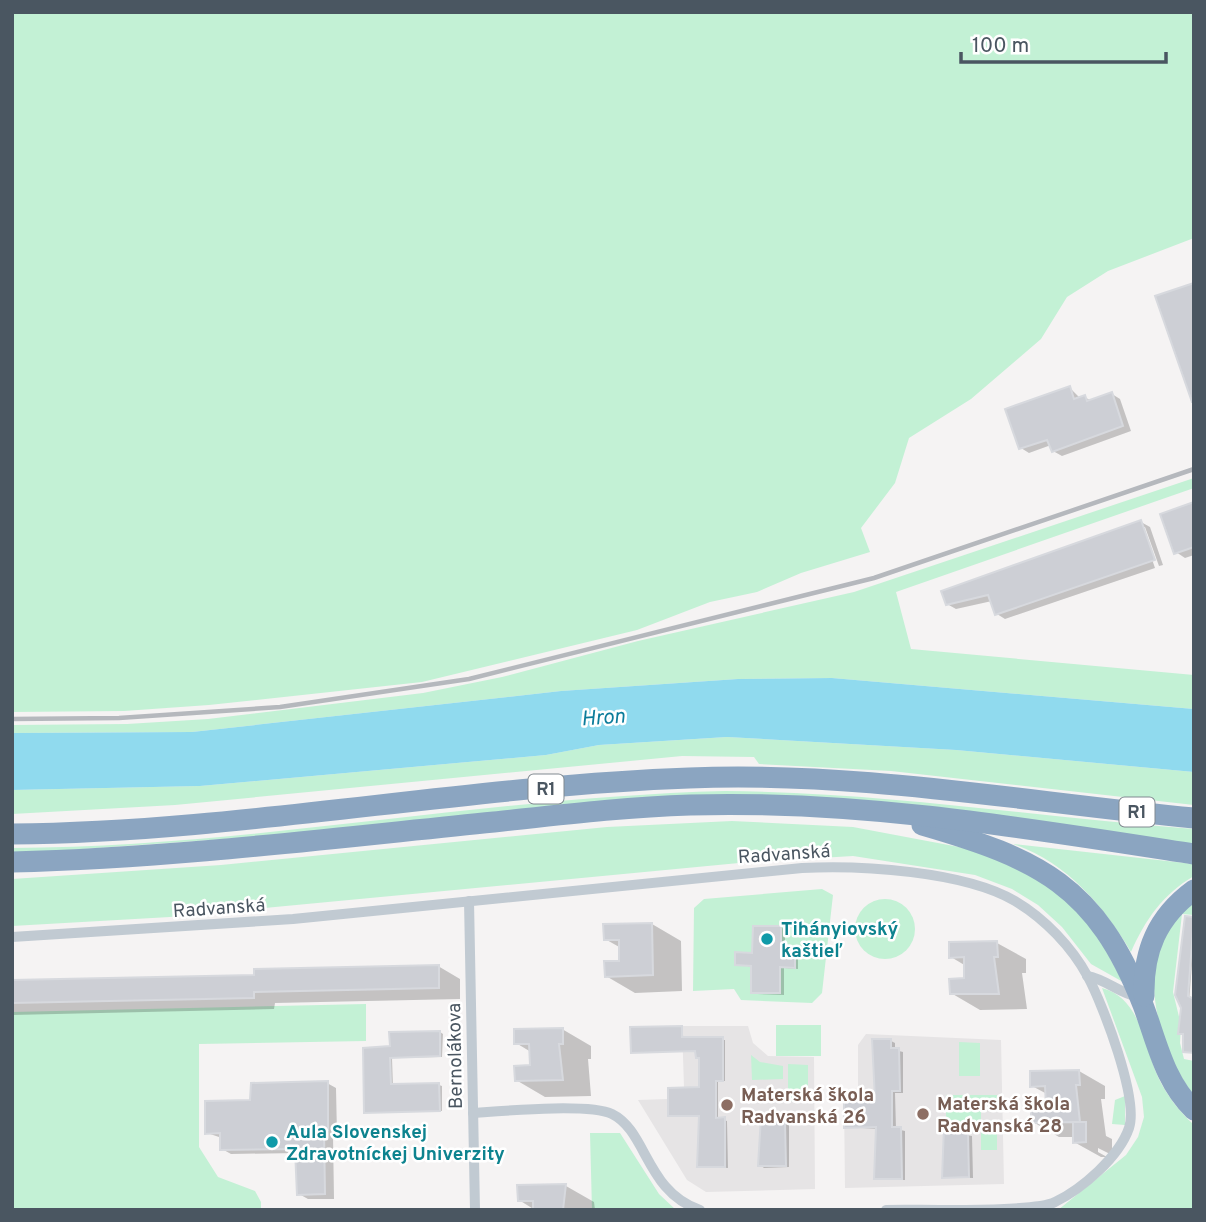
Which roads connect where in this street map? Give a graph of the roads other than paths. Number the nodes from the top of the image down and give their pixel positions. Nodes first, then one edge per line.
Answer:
1 (870, 810) junction
2 (1194, 818) edge
3 (12, 834) edge
4 (1194, 854) edge
5 (12, 862) edge
6 (1194, 890) edge
7 (469, 901) junction
8 (12, 937) edge
9 (1087, 976) junction
10 (1142, 1002) junction
11 (1194, 1110) edge
12 (473, 1113) junction
13 (475, 1210) edge
14 (700, 1210) edge
15 (886, 1210) edge

1 - 4 highway, R1
1 - 5 highway, R1
1 - 10 highway
2 - 3 highway, R1
6 - 10 highway
7 - 8 street, Radvanská
7 - 9 street, Radvanská
7 - 12 street, Bernolákova
9 - 10 street
9 - 15 street, Radvanská
10 - 11 highway
12 - 13 street, Bernolákova
12 - 14 street

